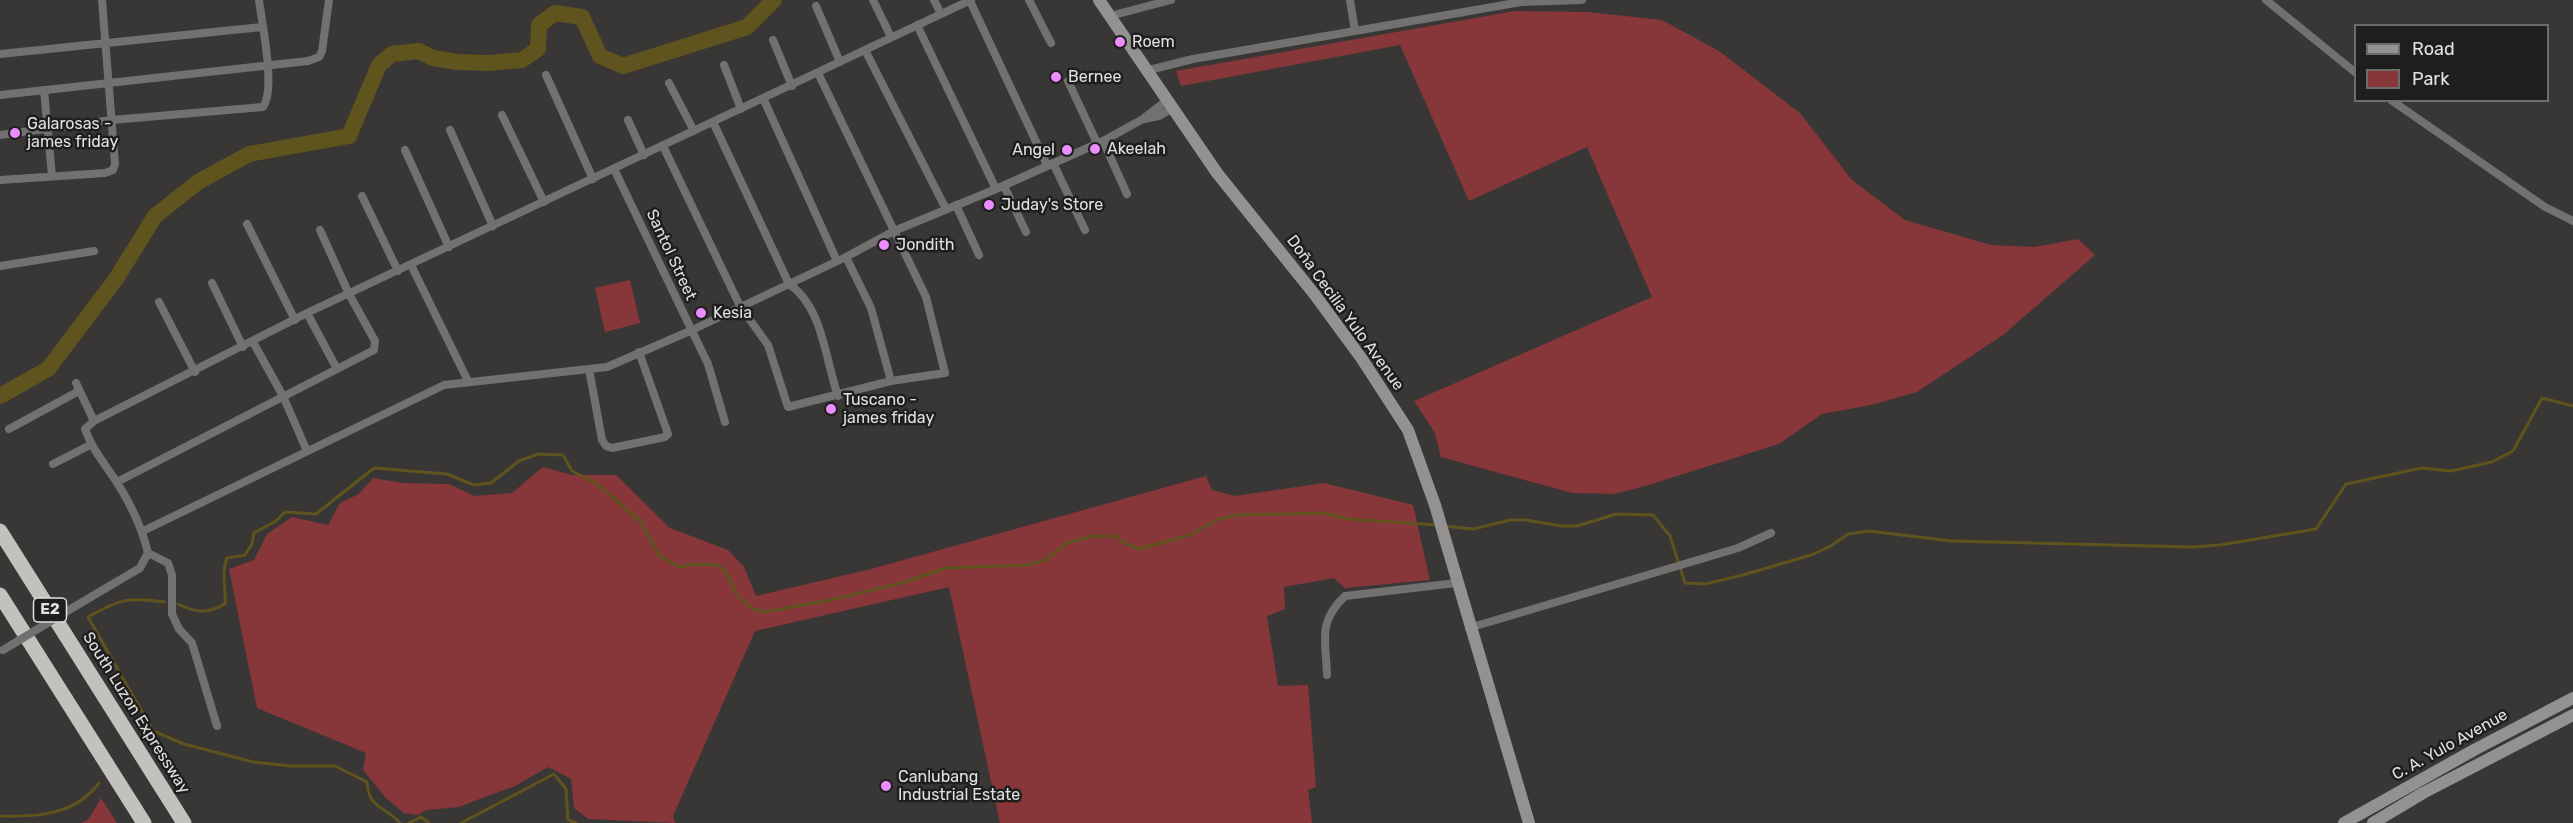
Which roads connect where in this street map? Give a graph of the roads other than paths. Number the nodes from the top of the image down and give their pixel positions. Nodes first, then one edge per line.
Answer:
1 (102, 0) edge
2 (260, 0) edge
3 (329, 0) edge
4 (873, 0) edge
5 (934, 0) edge
6 (970, 0) edge
7 (1029, 0) edge
8 (1099, 0) edge
9 (1171, 0) edge
10 (1350, 0) edge
11 (1582, 0) edge
12 (2266, 0) edge
13 (816, 6) dead end
14 (940, 14) junction
15 (1110, 16) junction
16 (917, 25) junction
17 (262, 27) junction
18 (1355, 31) junction
19 (891, 37) junction
20 (773, 40) dead end
21 (1051, 43) dead end
22 (106, 44) junction
23 (865, 50) junction
24 (0, 54) edge
25 (840, 62) junction
26 (724, 65) dead end
27 (267, 66) junction
28 (1145, 71) junction
29 (2354, 72) edge
30 (818, 73) junction
31 (546, 75) dead end
32 (107, 81) junction
33 (1068, 81) dead end
34 (669, 83) dead end
35 (792, 86) junction
36 (45, 90) junction
37 (0, 95) edge
38 (763, 98) junction
39 (2394, 102) edge
40 (1169, 105) junction
41 (741, 109) junction
42 (502, 115) dead end
43 (112, 120) junction
44 (628, 120) dead end
45 (713, 122) junction
46 (49, 129) junction
47 (450, 130) dead end
48 (694, 131) junction
49 (0, 135) edge
50 (1100, 142) junction
51 (663, 146) junction
52 (405, 150) dead end
53 (644, 155) junction
54 (1050, 164) junction
55 (614, 169) junction
56 (52, 176) junction
57 (593, 179) junction
58 (0, 180) edge
59 (1000, 188) junction
60 (1127, 194) dead end
61 (362, 196) dead end
62 (544, 202) junction
63 (956, 205) junction
64 (946, 209) junction
65 (2573, 221) edge
66 (247, 224) dead end
67 (493, 226) junction
68 (320, 230) dead end
69 (1085, 230) dead end
70 (894, 231) junction
71 (1026, 232) dead end
72 (449, 247) junction
73 (94, 251) dead end
74 (979, 255) dead end
75 (846, 257) junction
76 (837, 261) junction
77 (411, 265) junction
78 (0, 266) edge
79 (398, 271) junction
80 (212, 283) dead end
81 (789, 284) junction
82 (349, 294) junction
83 (159, 302) dead end
84 (740, 306) junction
85 (307, 313) junction
86 (296, 320) junction
87 (690, 332) junction
88 (253, 342) junction
89 (243, 347) junction
90 (639, 352) junction
91 (337, 369) junction
92 (589, 369) junction
93 (195, 372) junction
94 (468, 381) junction
95 (891, 381) junction
96 (283, 396) junction
97 (838, 396) junction
98 (94, 421) junction
99 (725, 422) dead end
100 (9, 429) dead end
101 (90, 445) junction
102 (307, 451) junction
103 (53, 464) dead end
104 (117, 483) junction
105 (0, 531) edge
106 (143, 531) junction
107 (1771, 533) dead end
108 (148, 553) junction
109 (1456, 583) junction
110 (0, 595) edge
111 (1469, 628) junction
112 (1, 651) edge
113 (1328, 675) dead end
114 (2573, 698) edge
115 (2573, 715) edge
116 (217, 726) dead end
117 (144, 823) edge
118 (184, 823) edge
119 (1529, 823) edge
120 (2344, 823) edge
121 (2373, 823) edge

1 - 22 street
2 - 17 street
3 - 27 street
4 - 19 street
5 - 14 street
6 - 14 street
6 - 54 street
7 - 21 street
8 - 15 main road, Doña Cecilia Yulo Avenue
9 - 15 street
10 - 18 street
11 - 18 street
12 - 29 street
13 - 25 street
14 - 16 street
15 - 28 main road, Doña Cecilia Yulo Avenue
16 - 19 street
16 - 59 street
17 - 22 street
17 - 27 street
18 - 28 street
19 - 23 street
20 - 35 street
22 - 24 street
22 - 32 street
23 - 25 street
23 - 64 street
25 - 30 street
26 - 41 street
27 - 32 street
27 - 43 street
28 - 40 main road, Doña Cecilia Yulo Avenue
30 - 35 street
30 - 70 street
31 - 57 street
32 - 36 street
32 - 43 street
33 - 50 street
34 - 48 street
35 - 38 street
36 - 37 street
36 - 46 street
38 - 41 street
38 - 76 street
39 - 65 street
40 - 50 street
40 - 109 main road, Doña Cecilia Yulo Avenue
41 - 45 street
42 - 62 street
43 - 46 street
43 - 56 street
44 - 53 street
45 - 48 street
45 - 81 street
46 - 49 street
46 - 56 street
47 - 67 street
48 - 51 street
50 - 54 street
50 - 60 street
51 - 53 street
51 - 84 street
52 - 72 street
53 - 55 street
54 - 59 street
54 - 69 street
55 - 57 street
55 - 87 street, Santol Street
56 - 58 street
57 - 62 street
59 - 63 street
59 - 71 street
61 - 79 street
62 - 67 street
63 - 64 street
63 - 74 street
64 - 70 street
66 - 86 street
67 - 72 street
68 - 82 street
70 - 75 street
70 - 95 street
72 - 77 street
73 - 78 street
75 - 76 street
75 - 95 street
76 - 81 street
77 - 79 street
77 - 94 street
79 - 82 street
80 - 89 street
81 - 84 street
81 - 97 street
82 - 85 street
82 - 91 street
83 - 93 street
84 - 87 street
84 - 97 street
85 - 86 street
85 - 91 street
86 - 88 street
87 - 90 street
87 - 99 street, Santol Street
88 - 89 street
88 - 96 street
89 - 93 street
90 - 92 street
90 - 92 street
91 - 96 street
92 - 94 street
93 - 98 street
94 - 102 street
95 - 97 street
96 - 102 street
96 - 104 street
98 - 100 street
98 - 101 street
101 - 103 street
101 - 104 street
102 - 106 street
104 - 106 street
105 - 118 highway, South Luzon Expressway / E2
106 - 108 street
107 - 111 street
108 - 112 street, bridge
108 - 116 street
109 - 111 main road, Doña Cecilia Yulo Avenue
109 - 113 street
110 - 117 highway, E2
111 - 119 main road, Doña Cecilia Yulo Avenue
114 - 120 main road, C. A. Yulo Avenue
115 - 121 main road, C. A. Yulo Avenue

